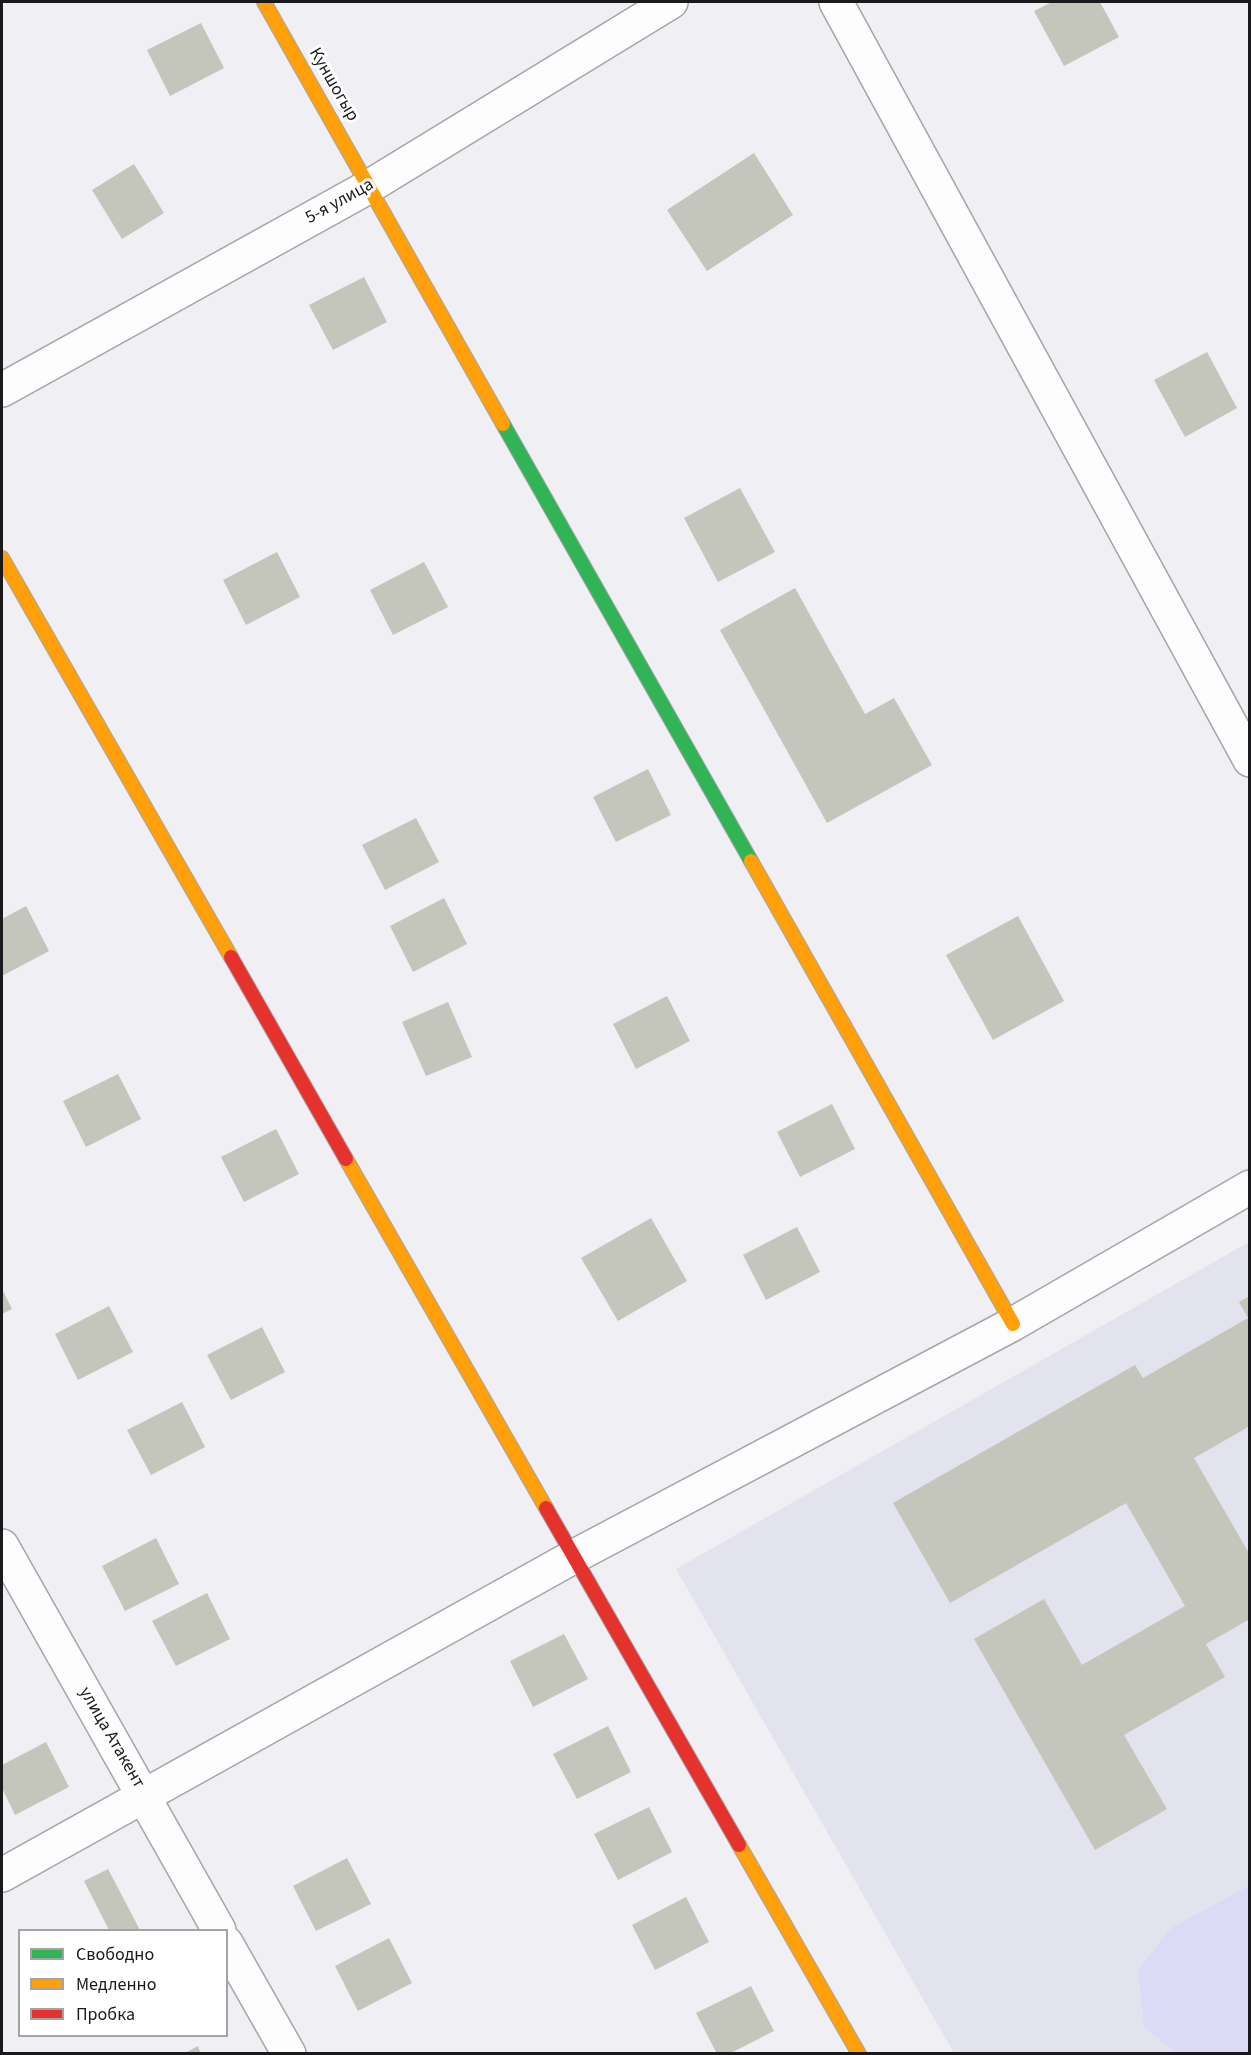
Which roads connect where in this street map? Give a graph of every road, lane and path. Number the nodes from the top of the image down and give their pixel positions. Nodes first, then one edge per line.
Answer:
1 (264, 2) edge
2 (671, 2) edge
3 (836, 2) edge
4 (370, 186) junction
5 (2, 390) edge
6 (2, 558) edge
7 (1250, 760) edge
8 (1250, 1186) edge
9 (1013, 1324) junction
10 (2, 1546) edge
11 (573, 1557) junction
12 (143, 1796) junction
13 (2, 1875) edge
14 (218, 1929) edge
15 (228, 1947) edge
16 (289, 2054) edge
17 (860, 2054) edge

1 - 4 street, Куншогыр
2 - 4 street, 5-я улица
3 - 7 street
4 - 5 street, 5-я улица
4 - 9 street, Куншогыр
6 - 11 street
8 - 9 street
9 - 11 street
10 - 12 street, улица Атакент
11 - 12 street
11 - 17 street
12 - 13 street
12 - 14 street, улица Атакент
15 - 16 street

